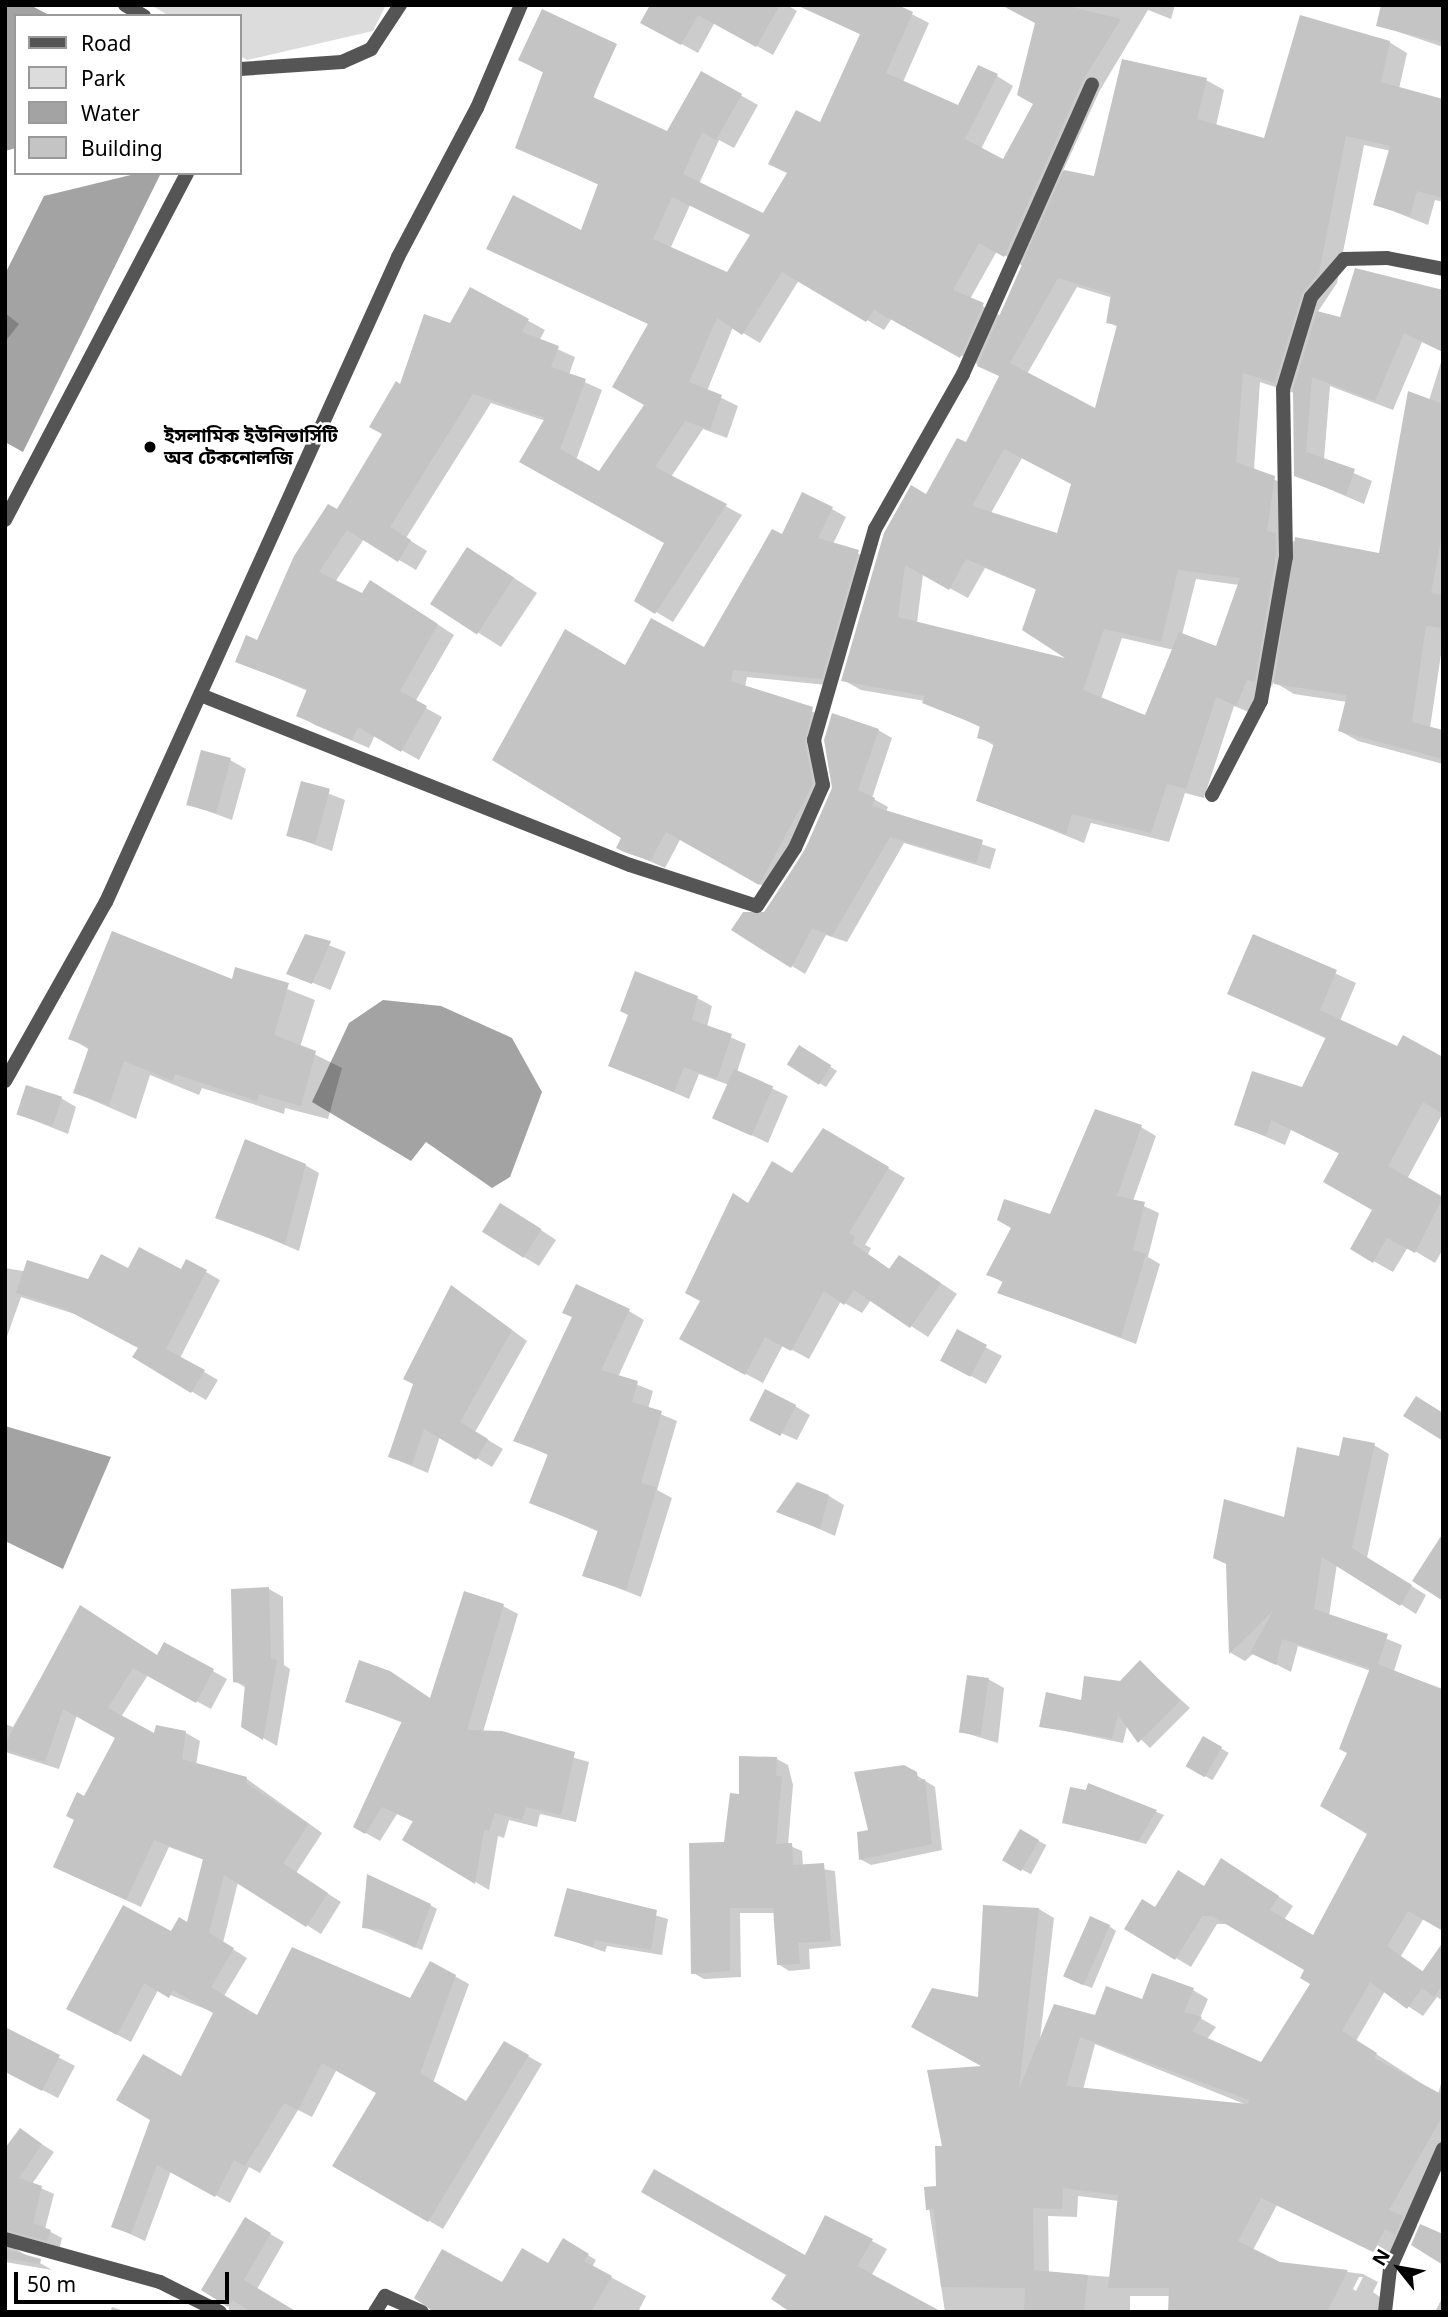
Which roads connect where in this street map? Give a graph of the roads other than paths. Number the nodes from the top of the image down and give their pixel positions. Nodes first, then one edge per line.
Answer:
1 (125, 5) edge
2 (400, 5) edge
3 (521, 5) edge
4 (141, 14) edge
5 (242, 71) edge
6 (1092, 84) dead end
7 (186, 175) edge
8 (1443, 269) edge
9 (5, 520) edge
10 (203, 696) junction
11 (1212, 795) dead end
12 (5, 1081) edge
13 (1443, 2149) edge
14 (5, 2239) edge
15 (220, 2312) edge
16 (375, 2312) edge
17 (422, 2312) edge
18 (1385, 2312) edge

1 - 4 street
2 - 5 street
3 - 10 street
6 - 10 street
7 - 9 street
8 - 11 street
10 - 12 street
13 - 18 street
14 - 15 street
16 - 17 street

